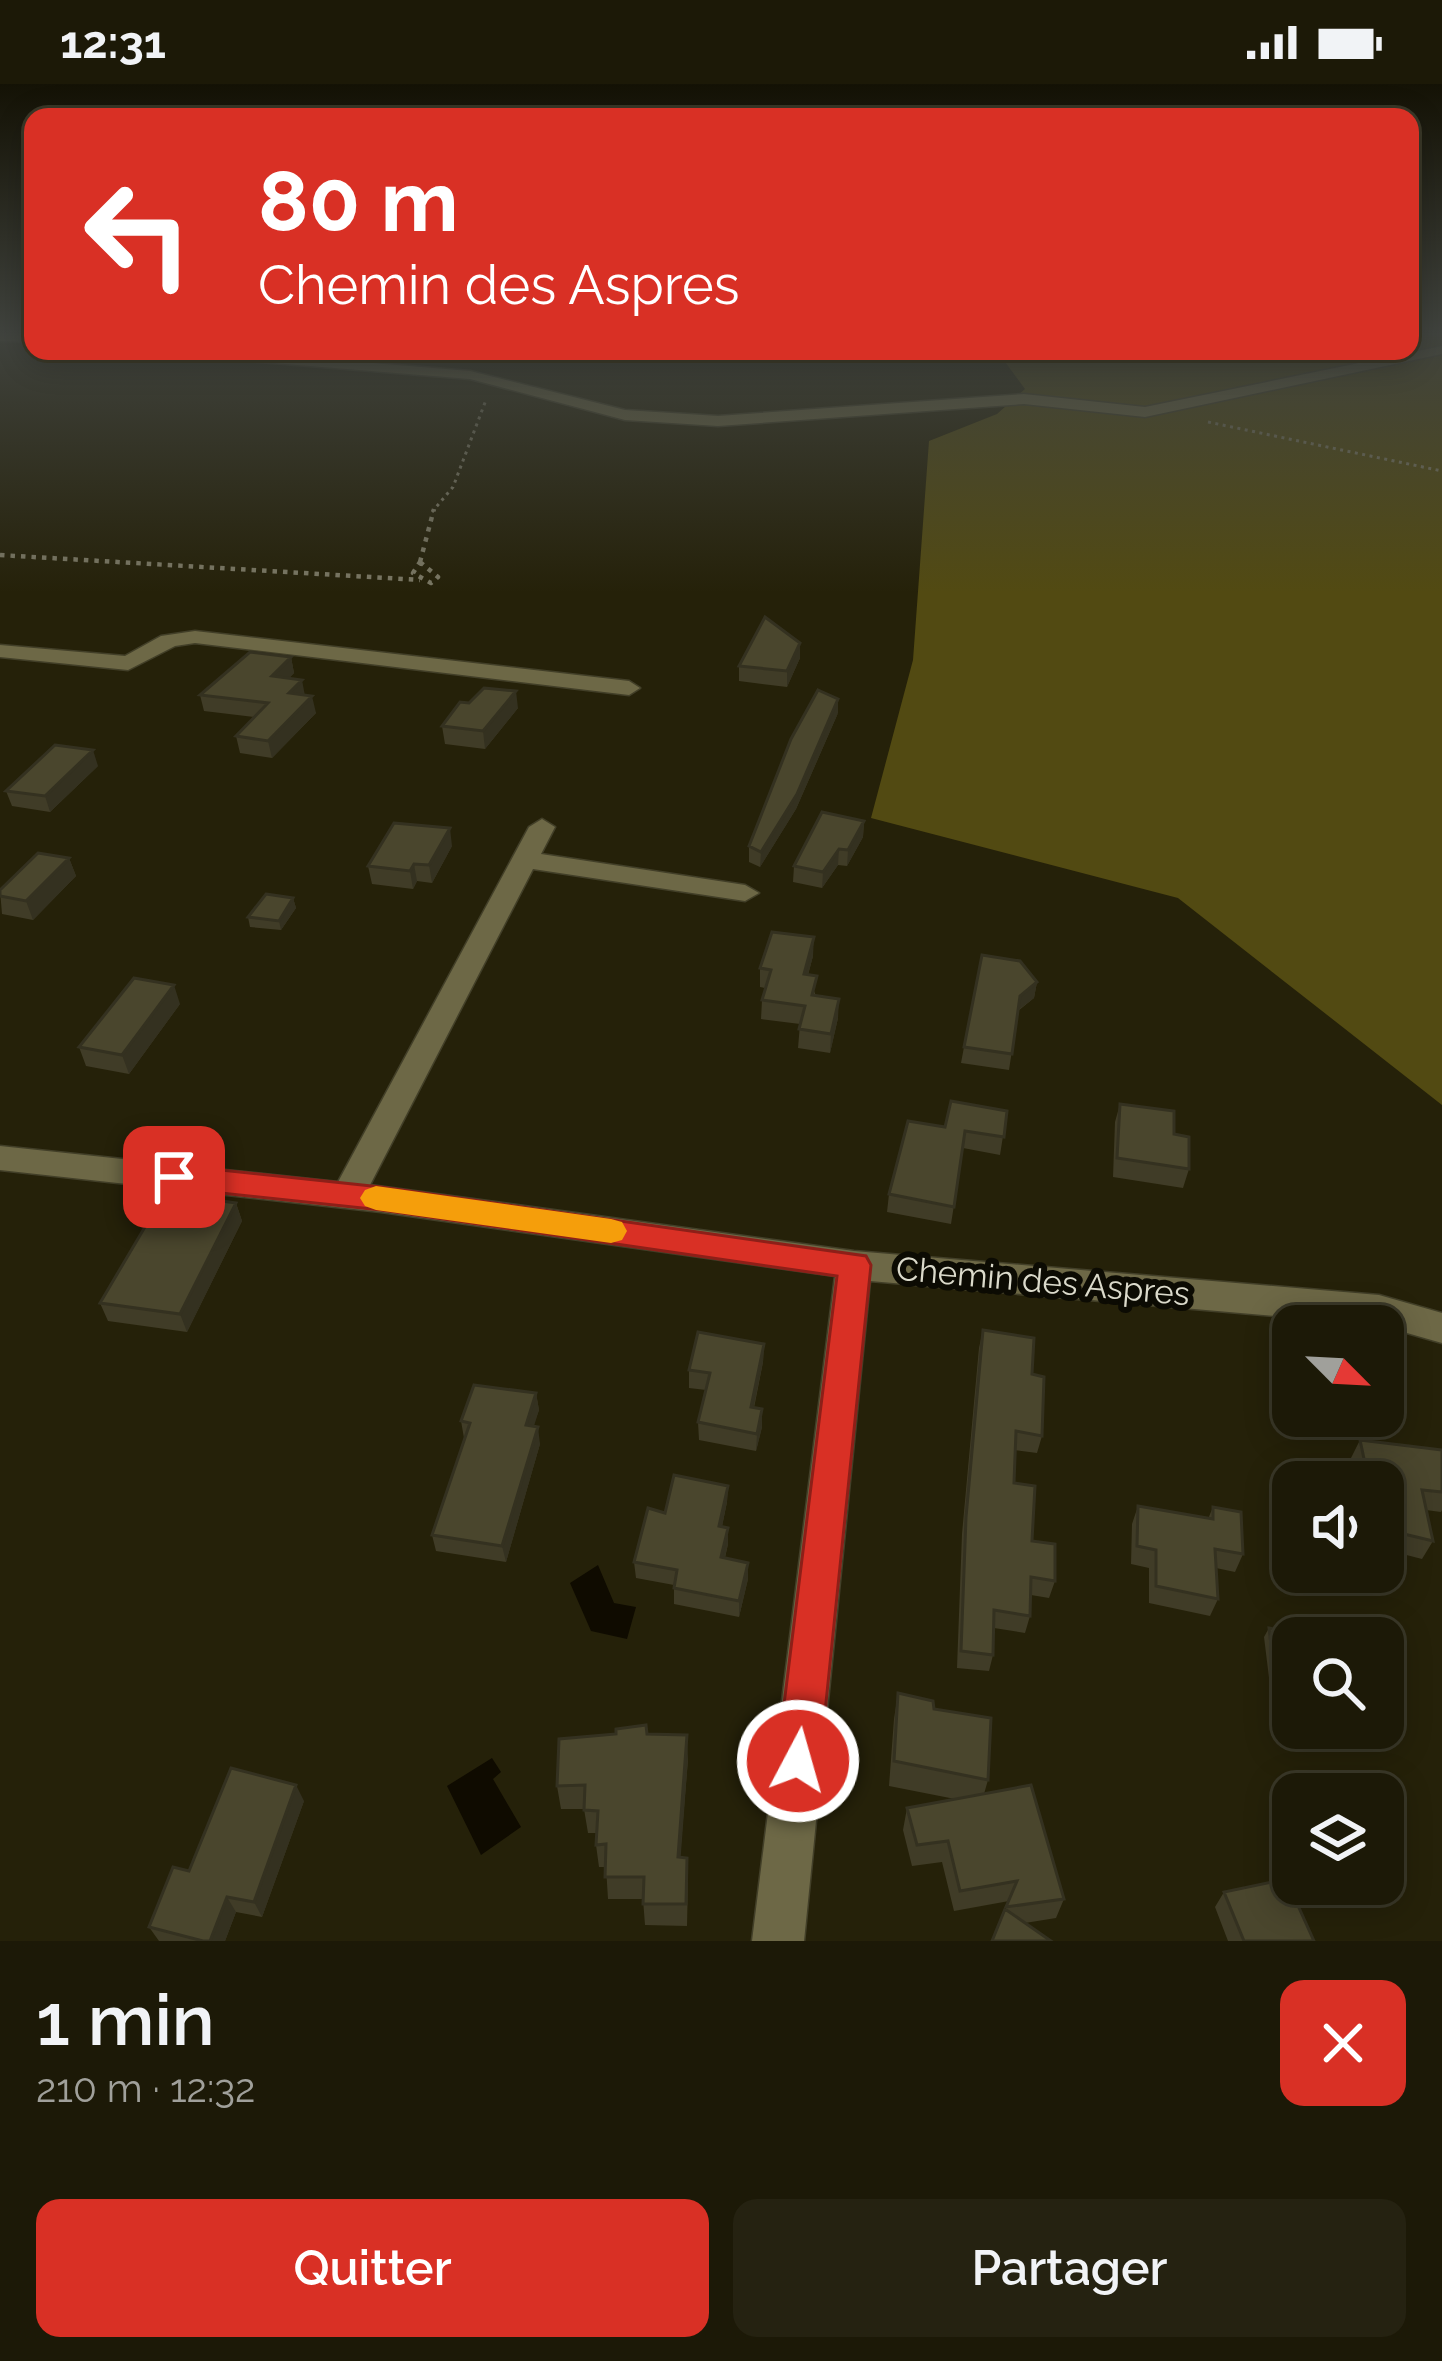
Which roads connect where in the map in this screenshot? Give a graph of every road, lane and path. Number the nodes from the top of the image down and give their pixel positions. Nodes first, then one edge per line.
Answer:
1 (478, 420) edge
2 (662, 420) edge
3 (693, 420) edge
4 (1193, 420) edge
5 (1442, 471) edge
6 (0, 555) edge
7 (420, 562) junction
8 (420, 580) junction
9 (0, 651) edge
10 (629, 688) dead end
11 (542, 827) dead end
12 (525, 860) junction
13 (745, 893) dead end
14 (0, 1158) edge
15 (348, 1195) junction
16 (854, 1265) junction
17 (1442, 1328) edge
18 (778, 1941) edge

1 - 7 path
2 - 3 street
4 - 5 path
6 - 8 path
7 - 8 path
7 - 8 path
9 - 10 street
11 - 12 street
12 - 13 street
12 - 15 street
14 - 15 street, Chemin des Aspres
15 - 16 street, Chemin des Aspres
16 - 17 street, Chemin des Aspres
16 - 18 street

